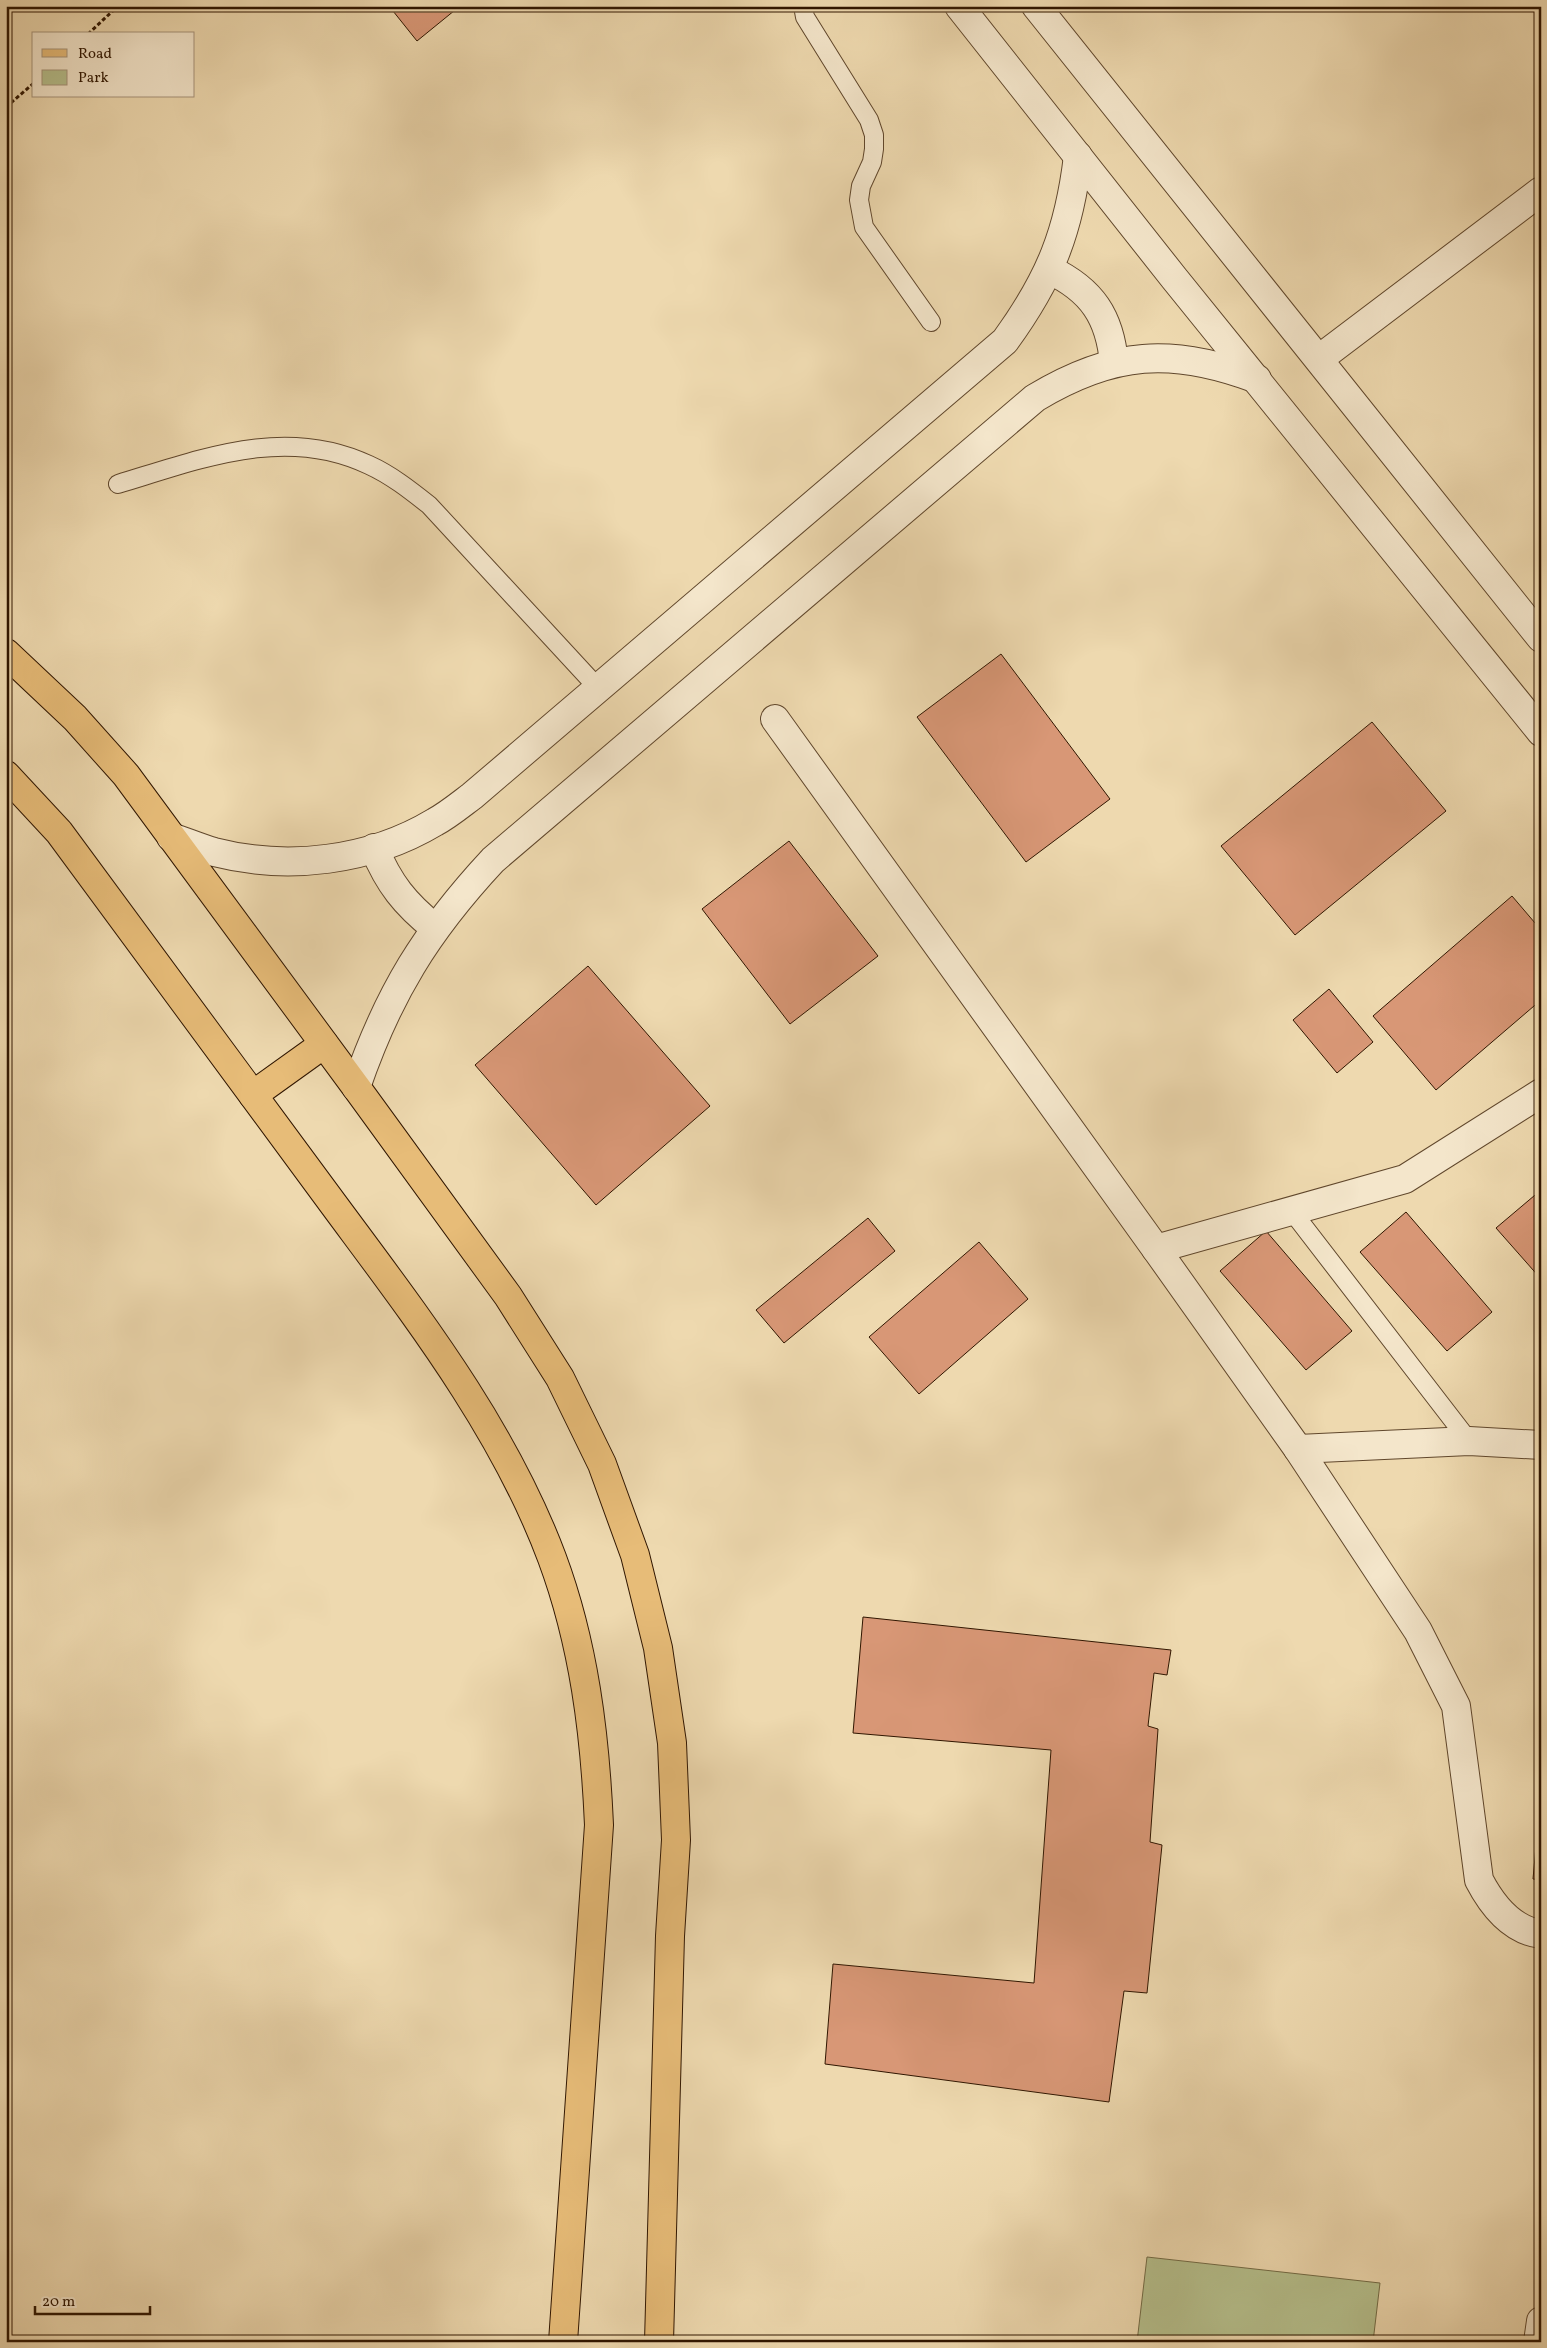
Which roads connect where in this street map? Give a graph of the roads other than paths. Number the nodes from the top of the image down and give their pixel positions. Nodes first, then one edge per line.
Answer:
1 (802, 6) edge
2 (960, 6) edge
3 (1036, 6) edge
4 (1078, 156) junction
5 (1541, 192) edge
6 (1050, 270) junction
7 (931, 322) dead end
8 (1319, 359) junction
9 (1114, 363) junction
10 (1257, 379) junction
11 (118, 484) dead end
12 (1541, 638) edge
13 (6, 653) edge
14 (598, 688) junction
15 (775, 719) dead end
16 (1541, 732) edge
17 (6, 775) edge
18 (172, 836) junction
19 (374, 848) junction
20 (435, 928) junction
21 (324, 1044) junction
22 (356, 1087) junction
23 (1541, 1094) edge
24 (253, 1095) junction
25 (1292, 1210) junction
26 (1156, 1249) junction
27 (1469, 1441) junction
28 (1541, 1445) edge
29 (1298, 1449) junction
30 (1541, 1934) edge
31 (1541, 2321) edge
32 (563, 2342) edge
33 (659, 2342) edge
34 (1538, 2342) edge

1 - 7 lane
2 - 4 street
3 - 8 street
4 - 6 street
4 - 10 street
5 - 8 street
6 - 9 street
6 - 14 street
8 - 12 street
9 - 10 street
9 - 20 street
10 - 16 street
11 - 14 lane
13 - 18 main road
14 - 19 street
15 - 26 street
17 - 24 main road
18 - 19 street
18 - 21 main road
19 - 20 street
20 - 22 street
21 - 22 main road
21 - 24 main road
22 - 33 main road
23 - 25 street
24 - 32 main road
25 - 26 street
25 - 27 lane
26 - 29 street
27 - 28 street
27 - 29 street
29 - 30 street
31 - 34 street

